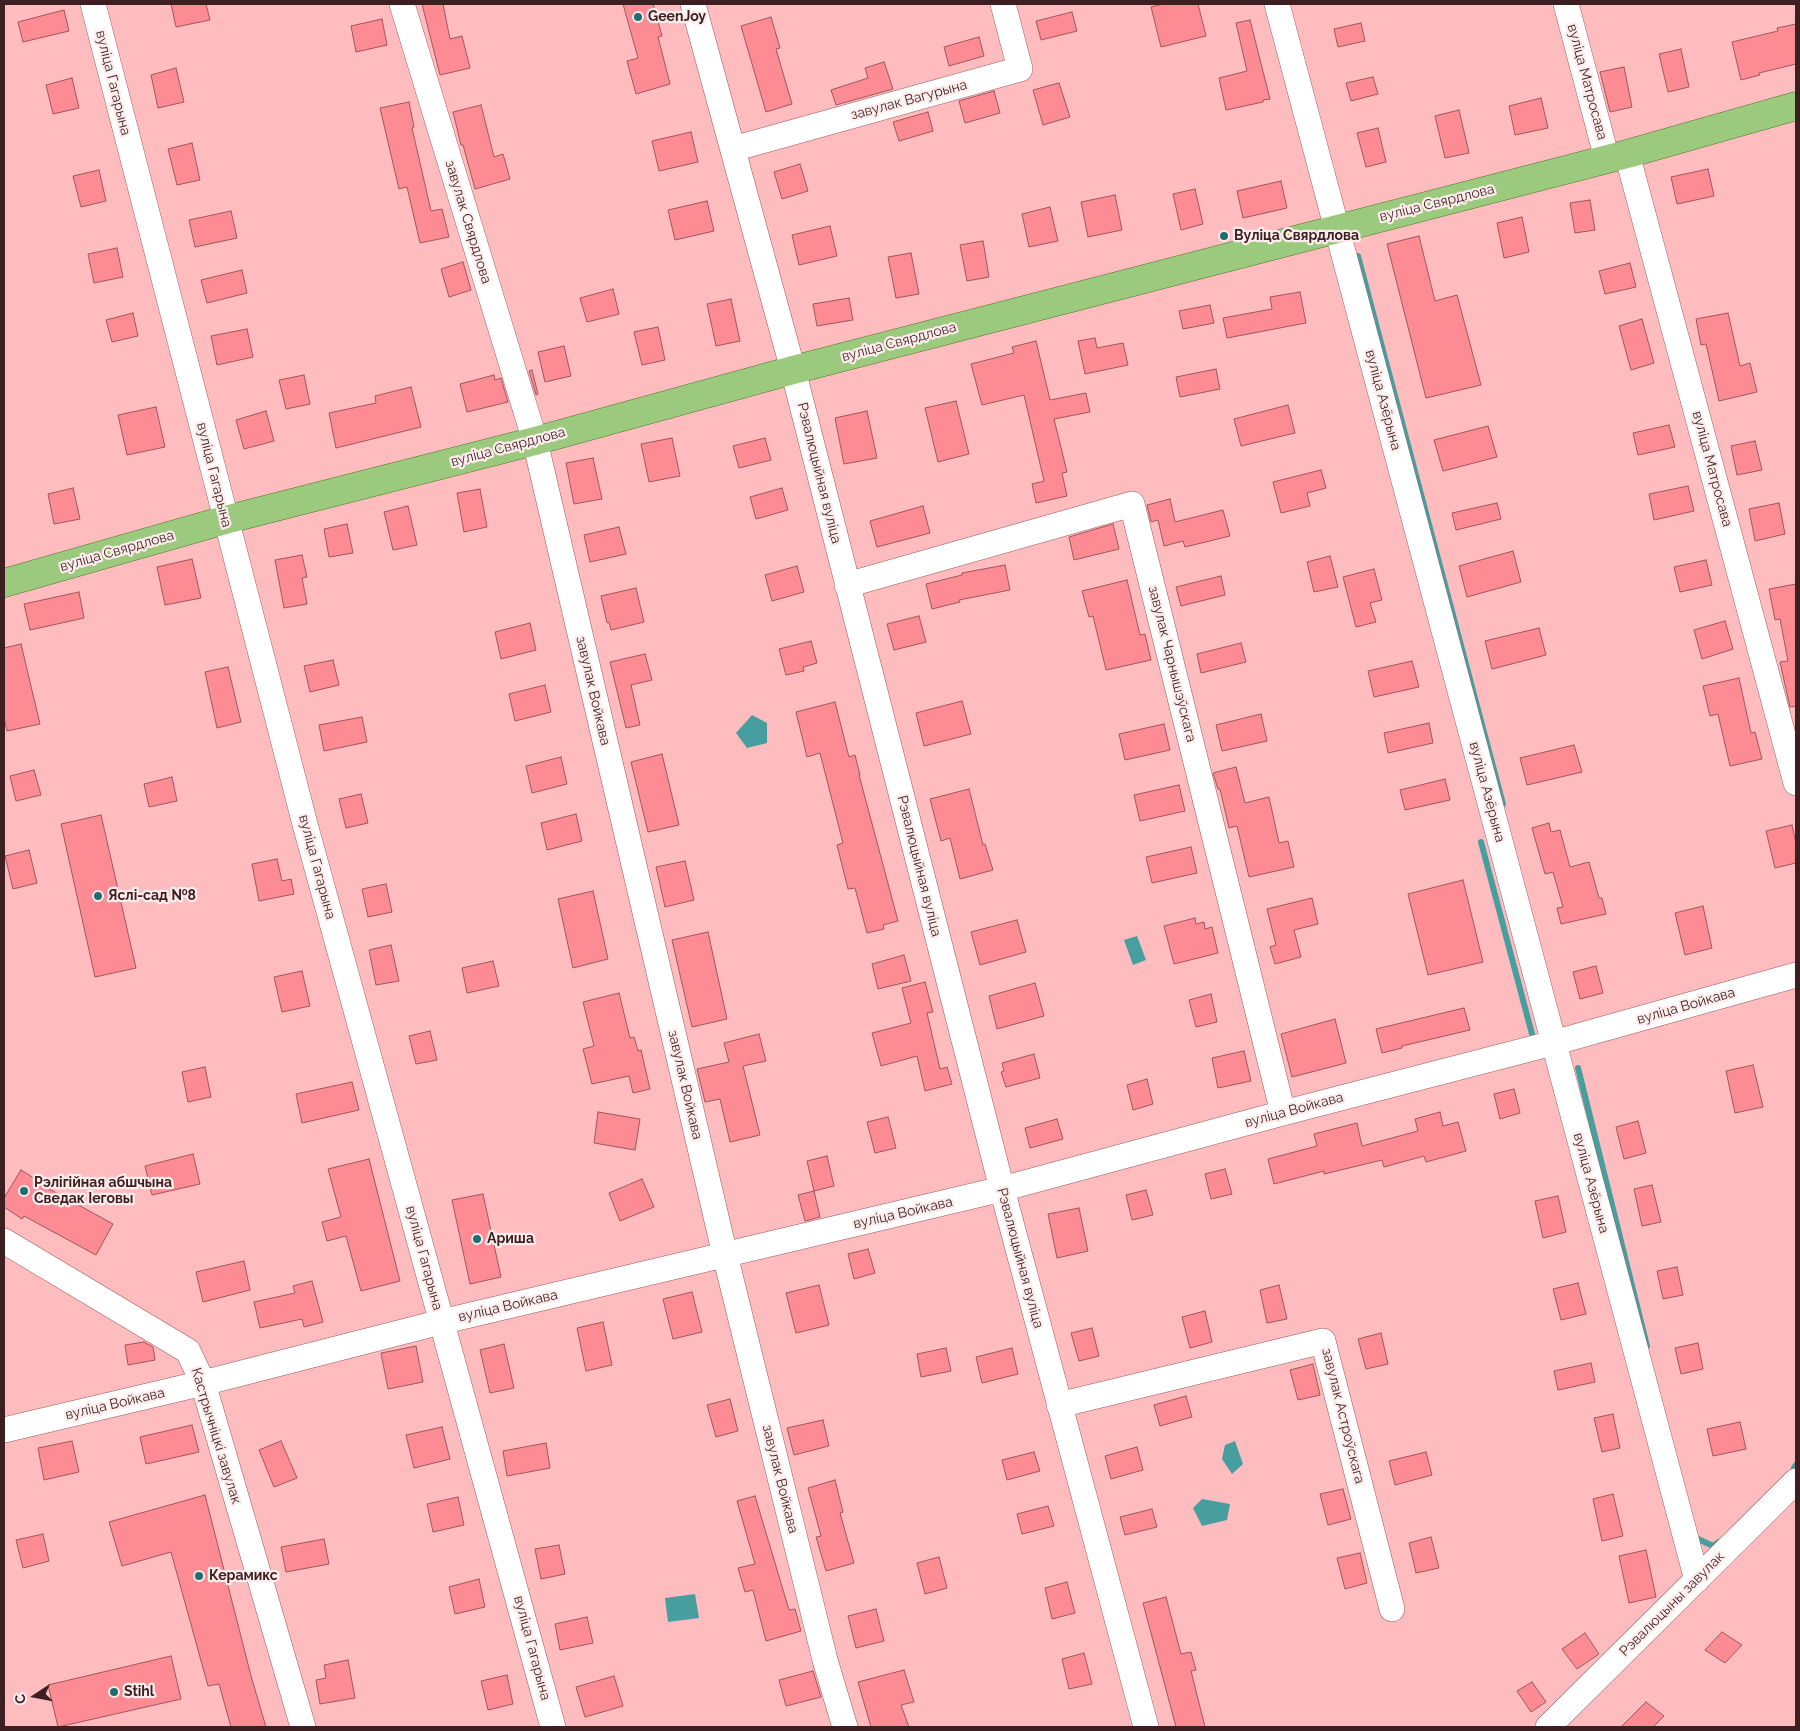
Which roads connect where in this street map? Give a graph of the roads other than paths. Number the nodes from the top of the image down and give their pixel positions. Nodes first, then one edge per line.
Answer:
1 (93, 4) edge
2 (402, 4) edge
3 (693, 4) edge
4 (1003, 4) edge
5 (1278, 4) edge
6 (1566, 4) edge
7 (1796, 106) edge
8 (733, 149) junction
9 (1617, 157) junction
10 (1337, 228) junction
11 (793, 370) junction
12 (535, 441) junction
13 (225, 520) junction
14 (4, 583) edge
15 (847, 585) junction
16 (1796, 783) edge
17 (1796, 975) edge
18 (1554, 1043) junction
19 (1283, 1113) junction
20 (1002, 1189) junction
21 (4, 1241) edge
22 (725, 1255) junction
23 (441, 1322) junction
24 (203, 1383) junction
25 (1059, 1405) junction
26 (4, 1430) edge
27 (1796, 1481) edge
28 (1697, 1580) junction
29 (1392, 1609) dead end
30 (302, 1727) edge
31 (553, 1727) edge
32 (845, 1727) edge
33 (1146, 1727) edge
34 (1548, 1727) edge

1 - 13 street, вуліца Гагарына
2 - 12 street, завулак Свярдлова
3 - 8 street, Рэвалюцыйная вуліца
4 - 8 street, завулак Вагурына
5 - 10 street, вуліца Азёрына
6 - 9 street, вуліца Матросава
7 - 9 main road, вуліца Свярдлова
8 - 11 street, Рэвалюцыйная вуліца
9 - 10 main road, вуліца Свярдлова
9 - 16 street, вуліца Матросава
10 - 11 main road, вуліца Свярдлова
10 - 18 street, вуліца Азёрына
11 - 12 main road, вуліца Свярдлова
11 - 15 street, Рэвалюцыйная вуліца
12 - 13 main road, вуліца Свярдлова
12 - 22 street, завулак Войкава
13 - 14 main road, вуліца Свярдлова
13 - 23 street, вуліца Гагарына
15 - 19 street, завулак Чарнышэўскага
15 - 20 street, Рэвалюцыйная вуліца
17 - 18 street, вуліца Войкава
18 - 19 street, вуліца Войкава
18 - 28 street, вуліца Азёрына
19 - 20 street, вуліца Войкава
20 - 22 street, вуліца Войкава
20 - 25 street, Рэвалюцыйная вуліца
21 - 24 street, Кастрычніцкі завулак
22 - 23 street, вуліца Войкава
22 - 32 street, завулак Войкава
23 - 24 street, вуліца Войкава
23 - 31 street, вуліца Гагарына
24 - 26 street, вуліца Войкава
24 - 30 street, Кастрычніцкі завулак
25 - 29 street, завулак Астроўскага
25 - 33 street, Рэвалюцыйная вуліца
27 - 28 street, Рэвалюцыны завулак
28 - 34 street, Рэвалюцыны завулак

